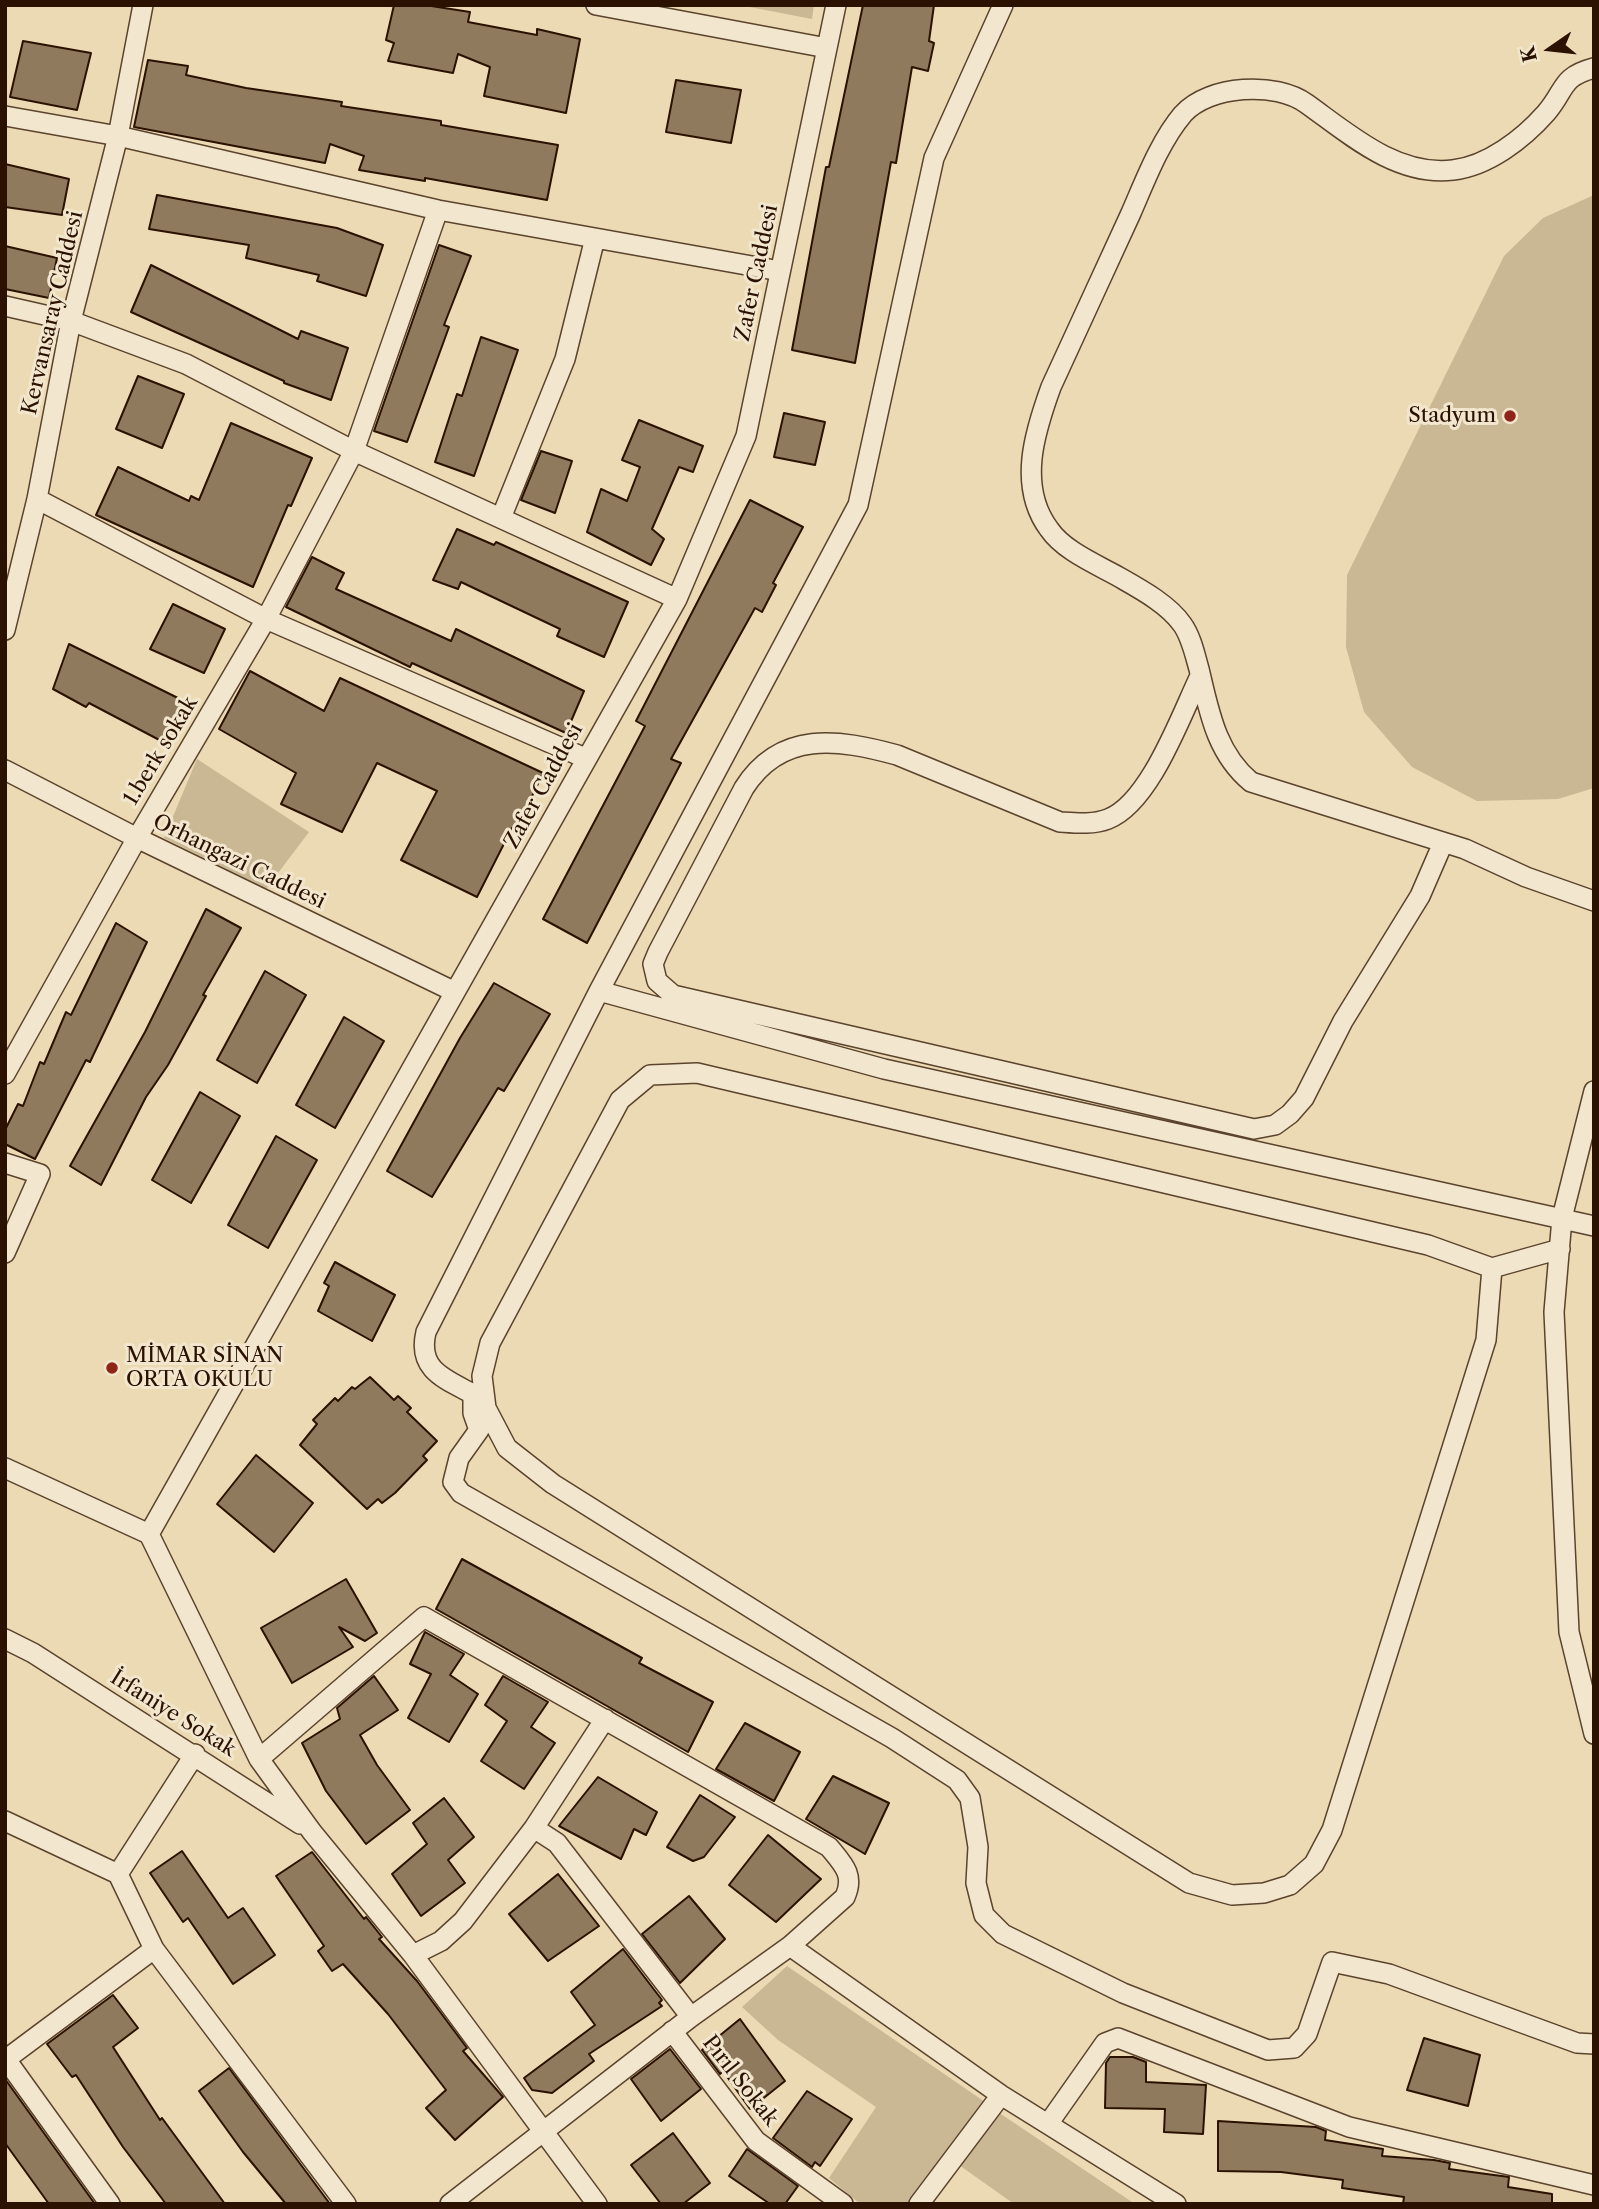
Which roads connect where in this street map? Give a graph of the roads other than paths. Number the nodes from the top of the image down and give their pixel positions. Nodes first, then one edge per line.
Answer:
1 (143, 5) edge
2 (596, 5) edge
3 (836, 5) edge
4 (1003, 5) edge
5 (827, 48) junction
6 (1594, 68) edge
7 (5, 116) edge
8 (118, 136) junction
9 (438, 210) junction
10 (595, 238) junction
11 (780, 271) junction
12 (5, 306) edge
13 (71, 321) junction
14 (354, 451) junction
15 (37, 499) junction
16 (501, 518) junction
17 (677, 599) junction
18 (266, 619) junction
19 (5, 629) edge
20 (1200, 676) junction
21 (585, 758) junction
22 (5, 770) edge
23 (137, 838) junction
24 (1443, 843) junction
25 (1594, 901) edge
26 (599, 991) junction
27 (454, 992) junction
28 (5, 1074) edge
29 (1594, 1091) edge
30 (5, 1163) edge
31 (1562, 1218) junction
32 (1594, 1226) edge
33 (1560, 1249) junction
34 (5, 1253) edge
35 (1492, 1268) junction
36 (5, 1468) edge
37 (149, 1534) junction
38 (5, 1639) edge
39 (605, 1719) junction
40 (1594, 1734) edge
41 (195, 1754) junction
42 (259, 1759) junction
43 (5, 1821) edge
44 (534, 1828) junction
45 (312, 1832) junction
46 (118, 1874) junction
47 (790, 1946) junction
48 (154, 1949) junction
49 (413, 1955) junction
50 (691, 2017) junction
51 (672, 2031) junction
52 (1594, 2044) edge
53 (6, 2059) edge
54 (1001, 2095) junction
55 (1048, 2124) junction
56 (545, 2132) junction
57 (1594, 2185) edge
58 (110, 2204) edge
59 (346, 2204) edge
60 (450, 2204) edge
61 (597, 2204) edge
62 (844, 2204) edge
63 (919, 2204) edge
64 (1176, 2204) edge

1 - 8 street, Kervansaray Caddesi
2 - 5 street
3 - 5 street, Zafer Caddesi
4 - 26 street
5 - 11 street, Zafer Caddesi
6 - 20 street
7 - 8 street
8 - 9 street
8 - 13 street, Kervansaray Caddesi
9 - 10 street
9 - 14 street, 1.berk sokak
10 - 11 street
10 - 16 street
11 - 17 street, Zafer Caddesi
12 - 13 street
13 - 14 street
13 - 15 street, Kervansaray Caddesi
14 - 16 street
14 - 18 street, 1.berk sokak
15 - 18 street
15 - 19 street, Kervansaray Caddesi
16 - 17 street
17 - 21 street, Zafer Caddesi
18 - 21 street
18 - 23 street, 1.berk sokak
20 - 24 street
20 - 24 street
21 - 27 street, Zafer Caddesi
22 - 23 street, Orhangazi Caddesi
23 - 27 street, Orhangazi Caddesi
23 - 28 street, 1.berk sokak
24 - 25 street
26 - 31 street
26 - 52 street
27 - 37 street, Zafer Caddesi
29 - 31 street
30 - 34 street
31 - 32 street
31 - 33 street
33 - 35 street
33 - 40 street
35 - 35 street
36 - 37 street
37 - 42 street
38 - 41 street, İrfaniye Sokak
39 - 42 street
39 - 44 street
39 - 47 street
41 - 45 street, İrfaniye Sokak
41 - 46 street
42 - 45 street
43 - 46 street
44 - 49 street
44 - 50 street
45 - 49 street
46 - 48 street
47 - 50 street
47 - 54 street
48 - 53 street
48 - 59 street
49 - 56 street
50 - 51 street
51 - 56 street
51 - 62 street, Pırıl Sokak
53 - 58 street
54 - 55 street
54 - 63 street
55 - 57 street
55 - 64 street
56 - 60 street
56 - 61 street

